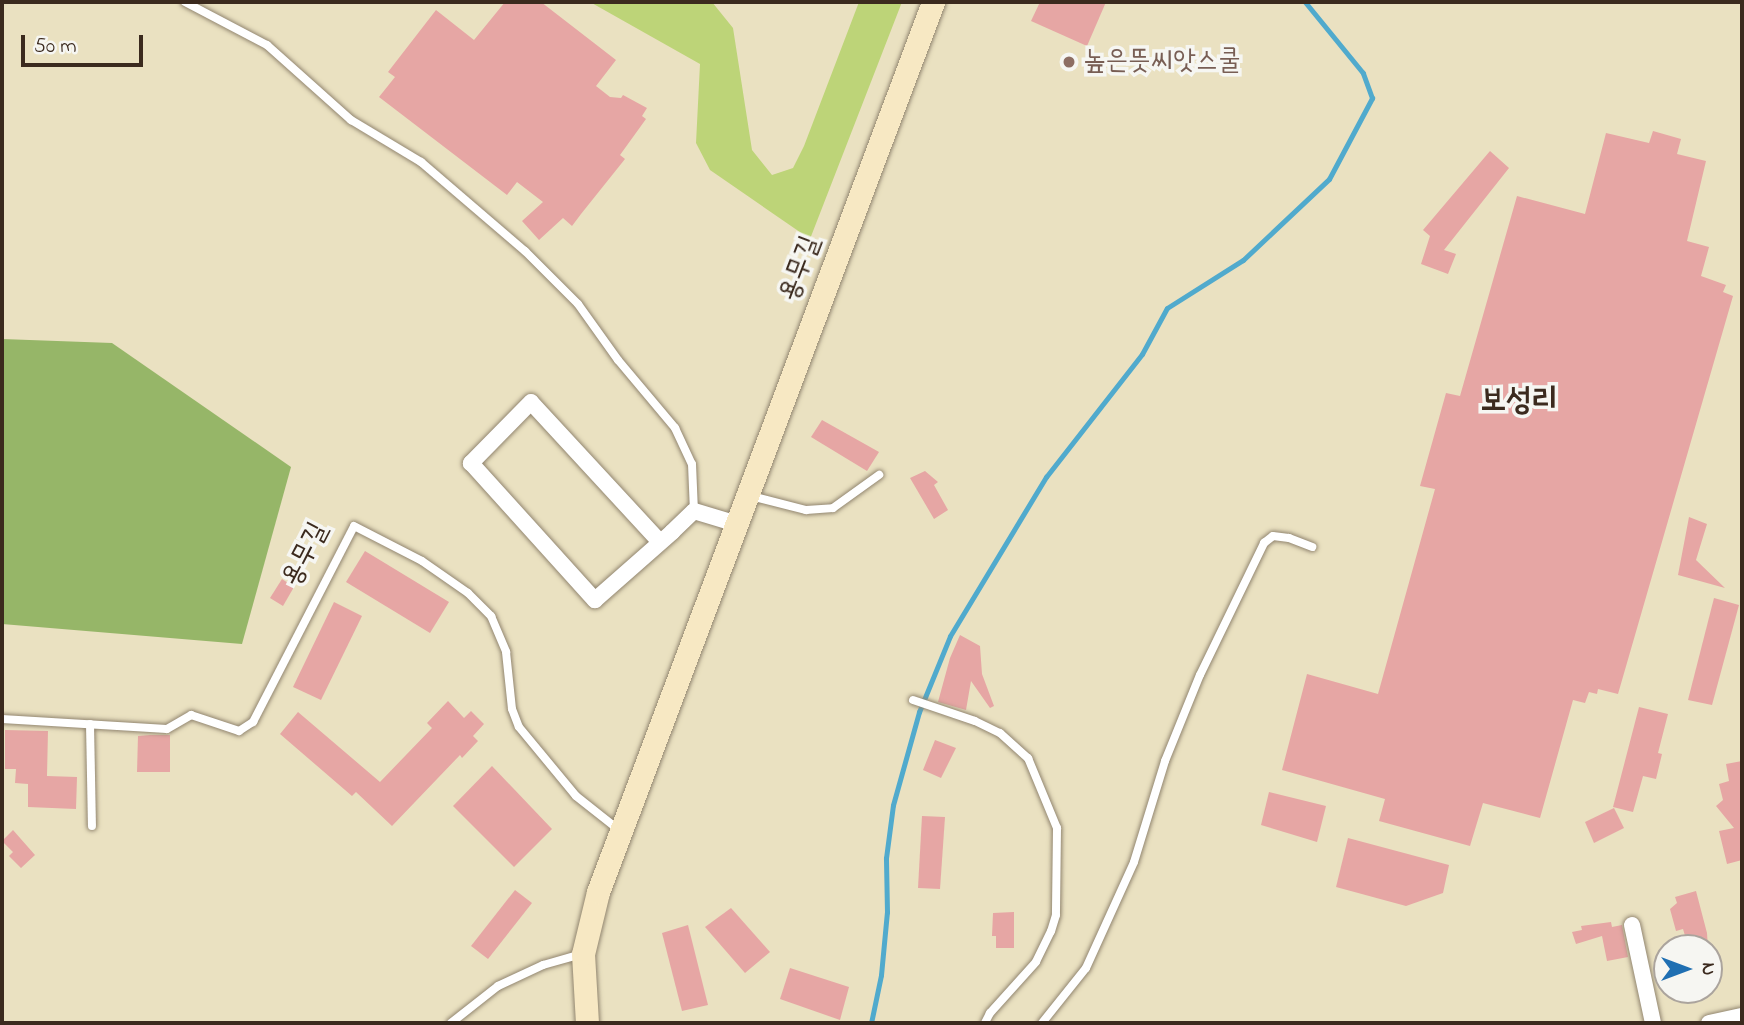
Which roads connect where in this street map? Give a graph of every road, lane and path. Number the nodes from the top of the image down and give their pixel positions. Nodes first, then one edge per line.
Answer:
1 (185, 2) edge
2 (933, 2) edge
3 (880, 475) dead end
4 (748, 495) junction
5 (694, 511) junction
6 (737, 524) junction
7 (660, 542) junction
8 (1312, 547) dead end
9 (916, 701) dead end
10 (2, 719) edge
11 (90, 724) junction
12 (92, 826) dead end
13 (621, 831) junction
14 (1632, 925) dead end
15 (583, 954) junction
16 (1742, 1016) edge
17 (451, 1023) edge
18 (587, 1023) edge
19 (985, 1023) edge
20 (1042, 1023) edge
21 (1653, 1023) edge
22 (1709, 1023) edge

1 - 5 lane
2 - 4 street, 용무길
3 - 4 lane
4 - 6 street, 용무길
5 - 6 street
5 - 7 street
6 - 13 street, 용무길
7 - 7 street
8 - 20 lane
9 - 19 lane
10 - 11 lane, 용무길
11 - 12 lane
11 - 13 lane, 용무길
13 - 15 street, 용무길
14 - 21 street
15 - 17 lane
15 - 18 street, 용무길
16 - 22 street

